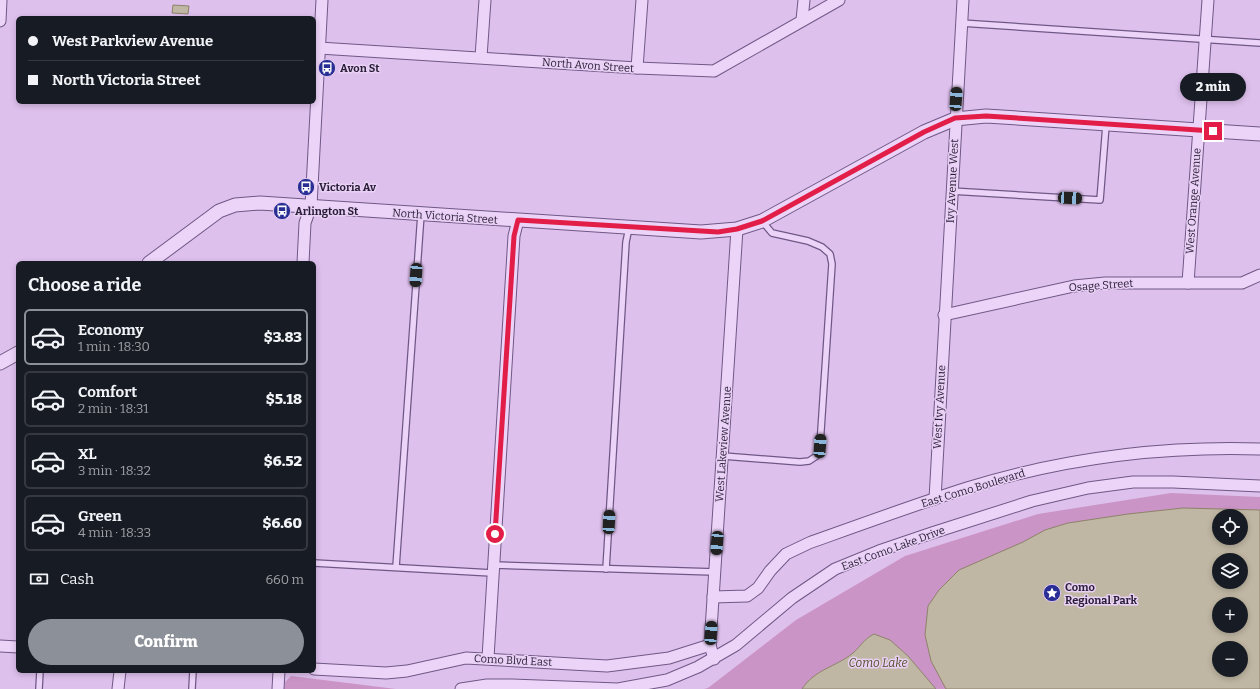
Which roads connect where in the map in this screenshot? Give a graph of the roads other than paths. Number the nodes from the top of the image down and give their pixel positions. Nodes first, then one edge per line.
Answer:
1 (1, 0) edge
2 (322, 0) edge
3 (485, 0) edge
4 (642, 0) edge
5 (804, 0) edge
6 (839, 0) edge
7 (963, 0) edge
8 (1208, 0) edge
9 (802, 20) junction
10 (0, 21) edge
11 (961, 23) junction
12 (1205, 40) junction
13 (1260, 44) edge
14 (319, 48) junction
15 (481, 57) junction
16 (637, 68) junction
17 (955, 118) junction
18 (1106, 125) junction
19 (1197, 130) junction
20 (1260, 134) edge
21 (951, 191) junction
22 (311, 206) junction
23 (421, 214) junction
24 (518, 220) junction
25 (762, 221) junction
26 (629, 226) junction
27 (737, 229) junction
28 (152, 261) edge
29 (303, 261) edge
30 (1260, 275) edge
31 (1188, 282) junction
32 (944, 315) junction
33 (16, 355) edge
34 (0, 363) edge
35 (1260, 449) edge
36 (723, 456) junction
37 (1260, 486) edge
38 (935, 499) junction
39 (316, 563) edge
40 (396, 567) junction
41 (493, 569) junction
42 (606, 569) junction
43 (715, 572) junction
44 (713, 596) junction
45 (710, 645) junction
46 (0, 646) edge
47 (16, 647) edge
48 (488, 658) junction
49 (714, 658) junction
50 (316, 669) edge
51 (40, 673) edge
52 (120, 673) edge
53 (192, 673) edge
54 (279, 673) edge
55 (39, 689) edge
56 (118, 689) edge
57 (192, 689) edge
58 (278, 689) edge
59 (461, 689) edge

1 - 10 street
2 - 14 street
3 - 15 street
4 - 16 street
5 - 9 street
6 - 9 street, North Avon Street
7 - 11 street, Ivy Avenue West
8 - 12 street, West Orange Avenue
9 - 16 street, North Avon Street
11 - 12 lane
11 - 17 street, Ivy Avenue West
12 - 13 lane
12 - 19 street, West Orange Avenue
14 - 15 street, North Avon Street
14 - 22 street
15 - 16 street, North Avon Street
17 - 18 street, North Victoria Street
17 - 21 street, Ivy Avenue West
17 - 25 street, North Victoria Street
18 - 19 street, North Victoria Street
18 - 21 lane
19 - 20 street, North Victoria Street
19 - 31 street, West Orange Avenue
21 - 32 street, Ivy Avenue West
22 - 23 street, North Victoria Street
22 - 28 street, North Victoria Street
22 - 29 street
23 - 24 street, North Victoria Street
23 - 40 lane
24 - 26 street, North Victoria Street
24 - 41 street
25 - 27 street, North Victoria Street
25 - 36 lane
26 - 27 street, North Victoria Street
26 - 42 lane
27 - 36 street, West Lakeview Avenue
30 - 31 street, Osage Street
31 - 32 street, Osage Street
32 - 38 street, West Ivy Avenue
33 - 34 street
35 - 38 street, East Como Boulevard
36 - 43 street, West Lakeview Avenue
37 - 49 street, East Como Lake Drive
38 - 44 street, East Como Boulevard
39 - 40 lane
40 - 41 lane
41 - 42 lane
41 - 48 street
42 - 43 lane
43 - 44 street, West Lakeview Avenue
44 - 45 street, West Lakeview Avenue
45 - 48 street, Como Blvd East
45 - 49 street, West Lakeview Avenue
46 - 47 street
48 - 50 street, Como Blvd East
49 - 59 street, East Como Lake Drive
51 - 55 lane
52 - 56 street
53 - 57 lane
54 - 58 street

